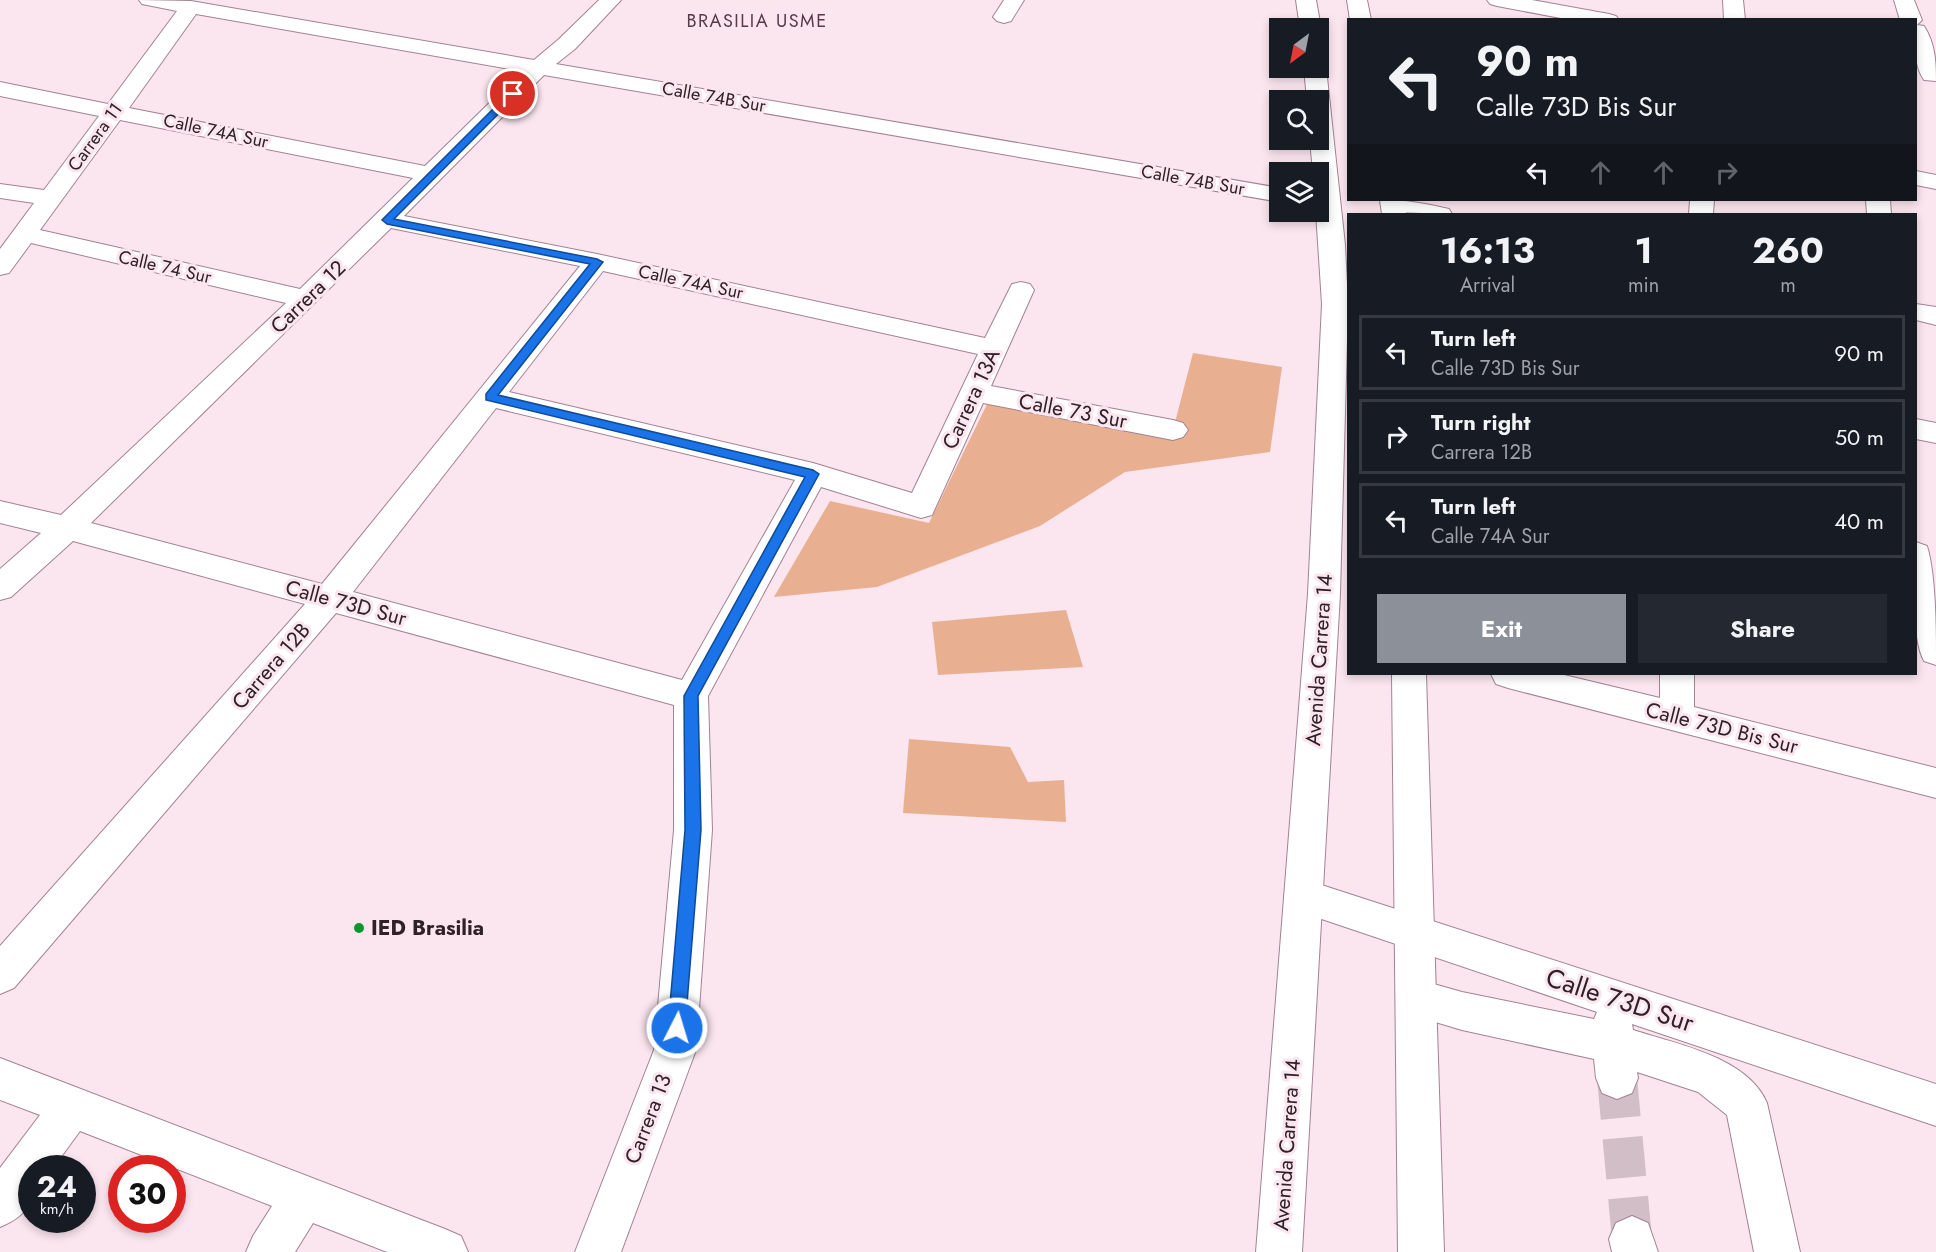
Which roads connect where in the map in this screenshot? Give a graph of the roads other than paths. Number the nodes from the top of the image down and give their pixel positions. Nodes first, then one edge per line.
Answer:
1 (149, 0) edge
2 (611, 0) edge
3 (1306, 0) edge
4 (1357, 0) edge
5 (1497, 0) edge
6 (1733, 0) edge
7 (1904, 0) edge
8 (1571, 6) edge
9 (191, 7) junction
10 (1309, 18) edge
11 (1360, 18) edge
12 (1604, 18) edge
13 (1735, 18) edge
14 (1910, 18) edge
15 (1917, 35) edge
16 (539, 67) junction
17 (1928, 75) edge
18 (1316, 78) edge
19 (0, 89) edge
20 (115, 110) junction
21 (1321, 162) edge
22 (432, 175) junction
23 (1917, 178) edge
24 (1936, 182) edge
25 (0, 191) edge
26 (1269, 193) edge
27 (50, 198) junction
28 (1393, 206) edge
29 (1434, 213) edge
30 (387, 220) junction
31 (1326, 222) edge
32 (24, 234) junction
33 (597, 262) junction
34 (0, 267) edge
35 (1021, 290) dead end
36 (306, 299) junction
37 (1917, 312) edge
38 (1936, 316) edge
39 (994, 349) junction
40 (974, 392) junction
41 (490, 397) junction
42 (1917, 429) edge
43 (1173, 430) dead end
44 (1936, 433) edge
45 (813, 474) junction
46 (0, 512) edge
47 (67, 528) junction
48 (1917, 559) edge
49 (0, 588) edge
50 (330, 598) junction
51 (1936, 652) edge
52 (1409, 675) edge
53 (1512, 675) edge
54 (1677, 675) edge
55 (691, 696) junction
56 (1677, 717) junction
57 (1936, 783) edge
58 (1303, 896) junction
59 (1414, 932) junction
60 (0, 975) edge
61 (1611, 997) junction
62 (1416, 998) junction
63 (1615, 1061) junction
64 (0, 1079) edge
65 (1936, 1105) edge
66 (72, 1107) junction
67 (303, 1197) junction
68 (0, 1205) edge
69 (268, 1252) edge
70 (445, 1252) edge
71 (598, 1252) edge
72 (1279, 1252) edge
73 (1421, 1252) edge
74 (1777, 1252) edge

1 - 9 street, Calle 74B Sur
2 - 16 street, Carrera 12
3 - 10 street
4 - 11 street
5 - 8 street
6 - 13 street
7 - 14 street
8 - 12 street
9 - 16 street, Calle 74B Sur
9 - 20 street, Carrera 11
15 - 17 street
16 - 22 street, Carrera 12
16 - 26 street, Calle 74B Sur
18 - 21 street, Avenida Carrera 14
19 - 20 street, Calle 74A Sur
20 - 22 street, Calle 74A Sur
20 - 27 street, Carrera 11
22 - 30 street, Carrera 12
23 - 24 street
25 - 27 street
27 - 32 street, Carrera 11
28 - 29 street
30 - 33 street, Calle 74A Sur
30 - 36 street, Carrera 12
31 - 58 street, Avenida Carrera 14
32 - 34 street, Carrera 11
32 - 36 street, Calle 74 Sur
33 - 39 street, Calle 74A Sur
33 - 41 street, Carrera 12B
35 - 39 street, Carrera 13A
36 - 47 street, Carrera 12
37 - 38 street
39 - 40 street, Carrera 13A
40 - 43 street, Calle 73 Sur
40 - 45 street, Carrera 13A
41 - 45 street
41 - 50 street, Carrera 12B
42 - 44 street
45 - 55 street, Carrera 13
46 - 47 street, Calle 73D Sur
47 - 49 street, Carrera 12
47 - 50 street, Calle 73D Sur
48 - 51 street
50 - 55 street, Calle 73D Sur
50 - 60 street, Carrera 12B
52 - 59 street
53 - 56 street, Calle 73D Bis Sur
54 - 56 street
55 - 71 street, Carrera 13
56 - 57 street, Calle 73D Bis Sur
58 - 59 street, Calle 73D Sur
58 - 72 street, Avenida Carrera 14
59 - 61 street, Calle 73D Sur
59 - 62 street
61 - 63 street
61 - 65 street, Calle 73D Sur
62 - 63 street
62 - 73 street
63 - 74 street
64 - 66 street
66 - 67 street
66 - 68 street
67 - 69 street
67 - 70 street

